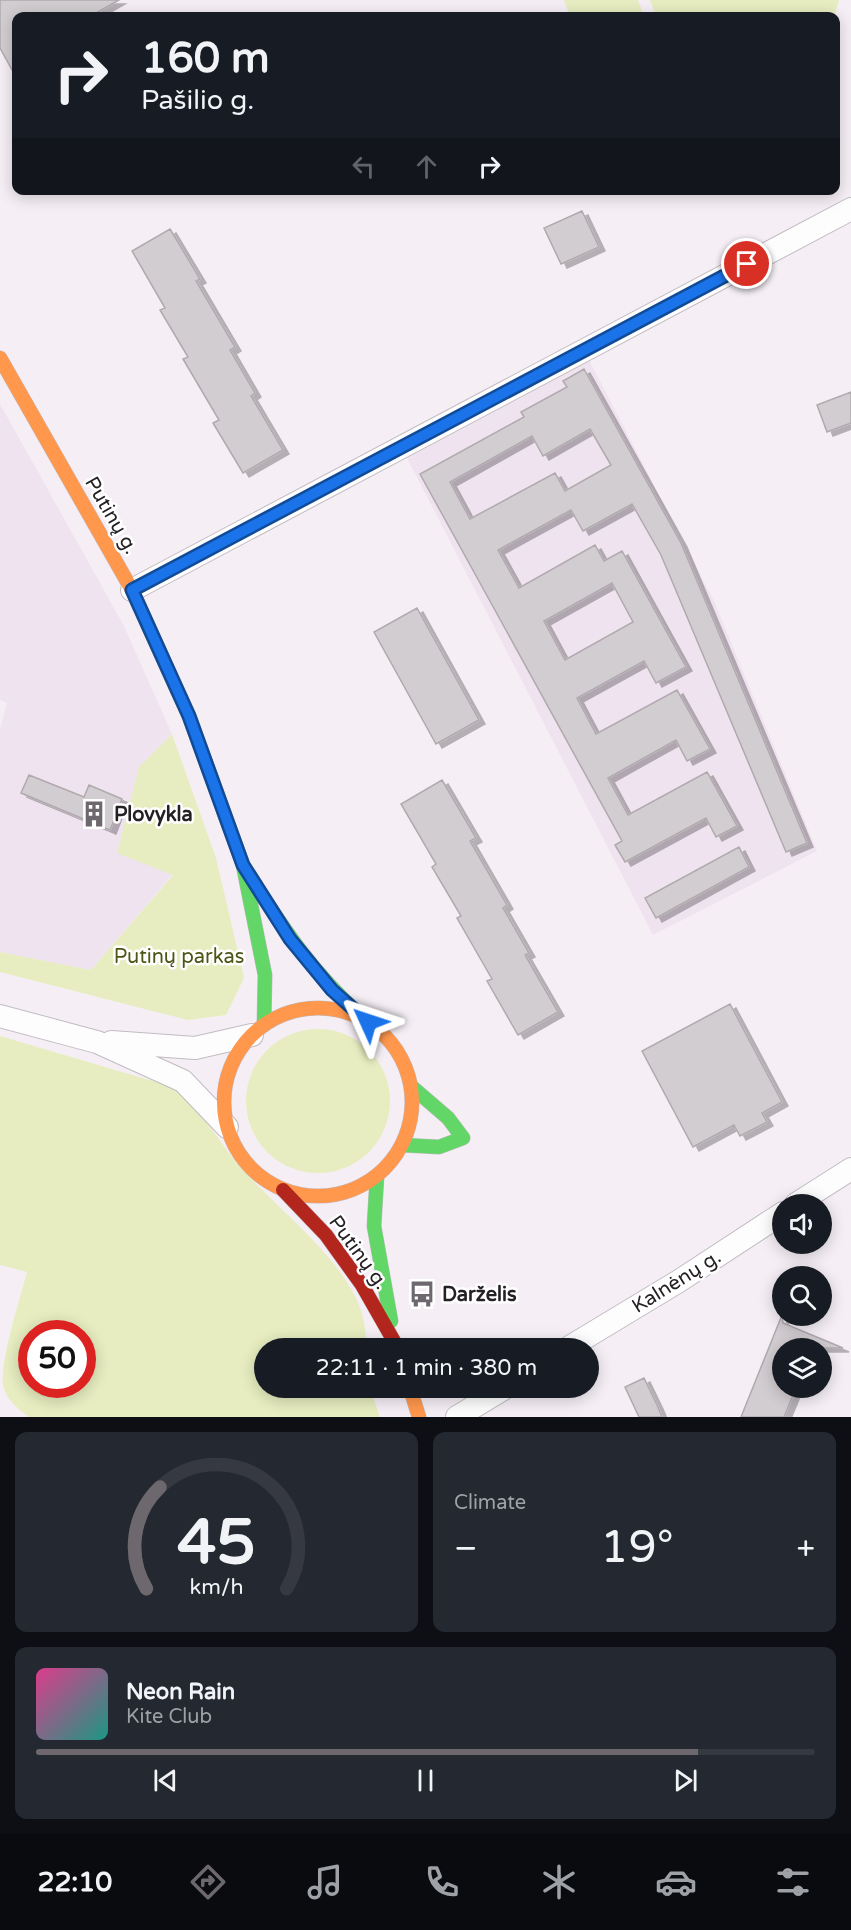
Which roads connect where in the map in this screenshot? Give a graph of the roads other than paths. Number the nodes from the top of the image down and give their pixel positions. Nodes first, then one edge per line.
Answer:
1 (851, 208) edge
2 (0, 358) edge
3 (132, 590) junction
4 (243, 865) junction
5 (0, 1016) edge
6 (368, 1022) junction
7 (258, 1030) junction
8 (97, 1042) junction
9 (411, 1087) junction
10 (227, 1126) junction
11 (402, 1145) junction
12 (851, 1169) edge
13 (377, 1176) junction
14 (283, 1190) junction
15 (812, 1194) edge
16 (772, 1220) edge
17 (392, 1338) edge
18 (395, 1338) edge
19 (584, 1338) edge
20 (413, 1398) edge
21 (488, 1398) edge
22 (419, 1417) edge
23 (457, 1417) edge

1 - 3 street
2 - 3 main road, Putinų g.
3 - 4 main road, Putinų g.
4 - 6 main road, Putinų g.
4 - 7 main road, Putinų g.
5 - 8 street
6 - 7 main road
6 - 9 main road
7 - 8 street
7 - 10 main road
8 - 10 street
9 - 11 main road
9 - 11 main road
10 - 14 main road
11 - 13 main road
12 - 15 street
13 - 14 main road
13 - 18 main road, Putinų g.
14 - 17 main road, Putinų g.
16 - 19 street, Kalnėnų g.
20 - 22 main road
21 - 23 street

